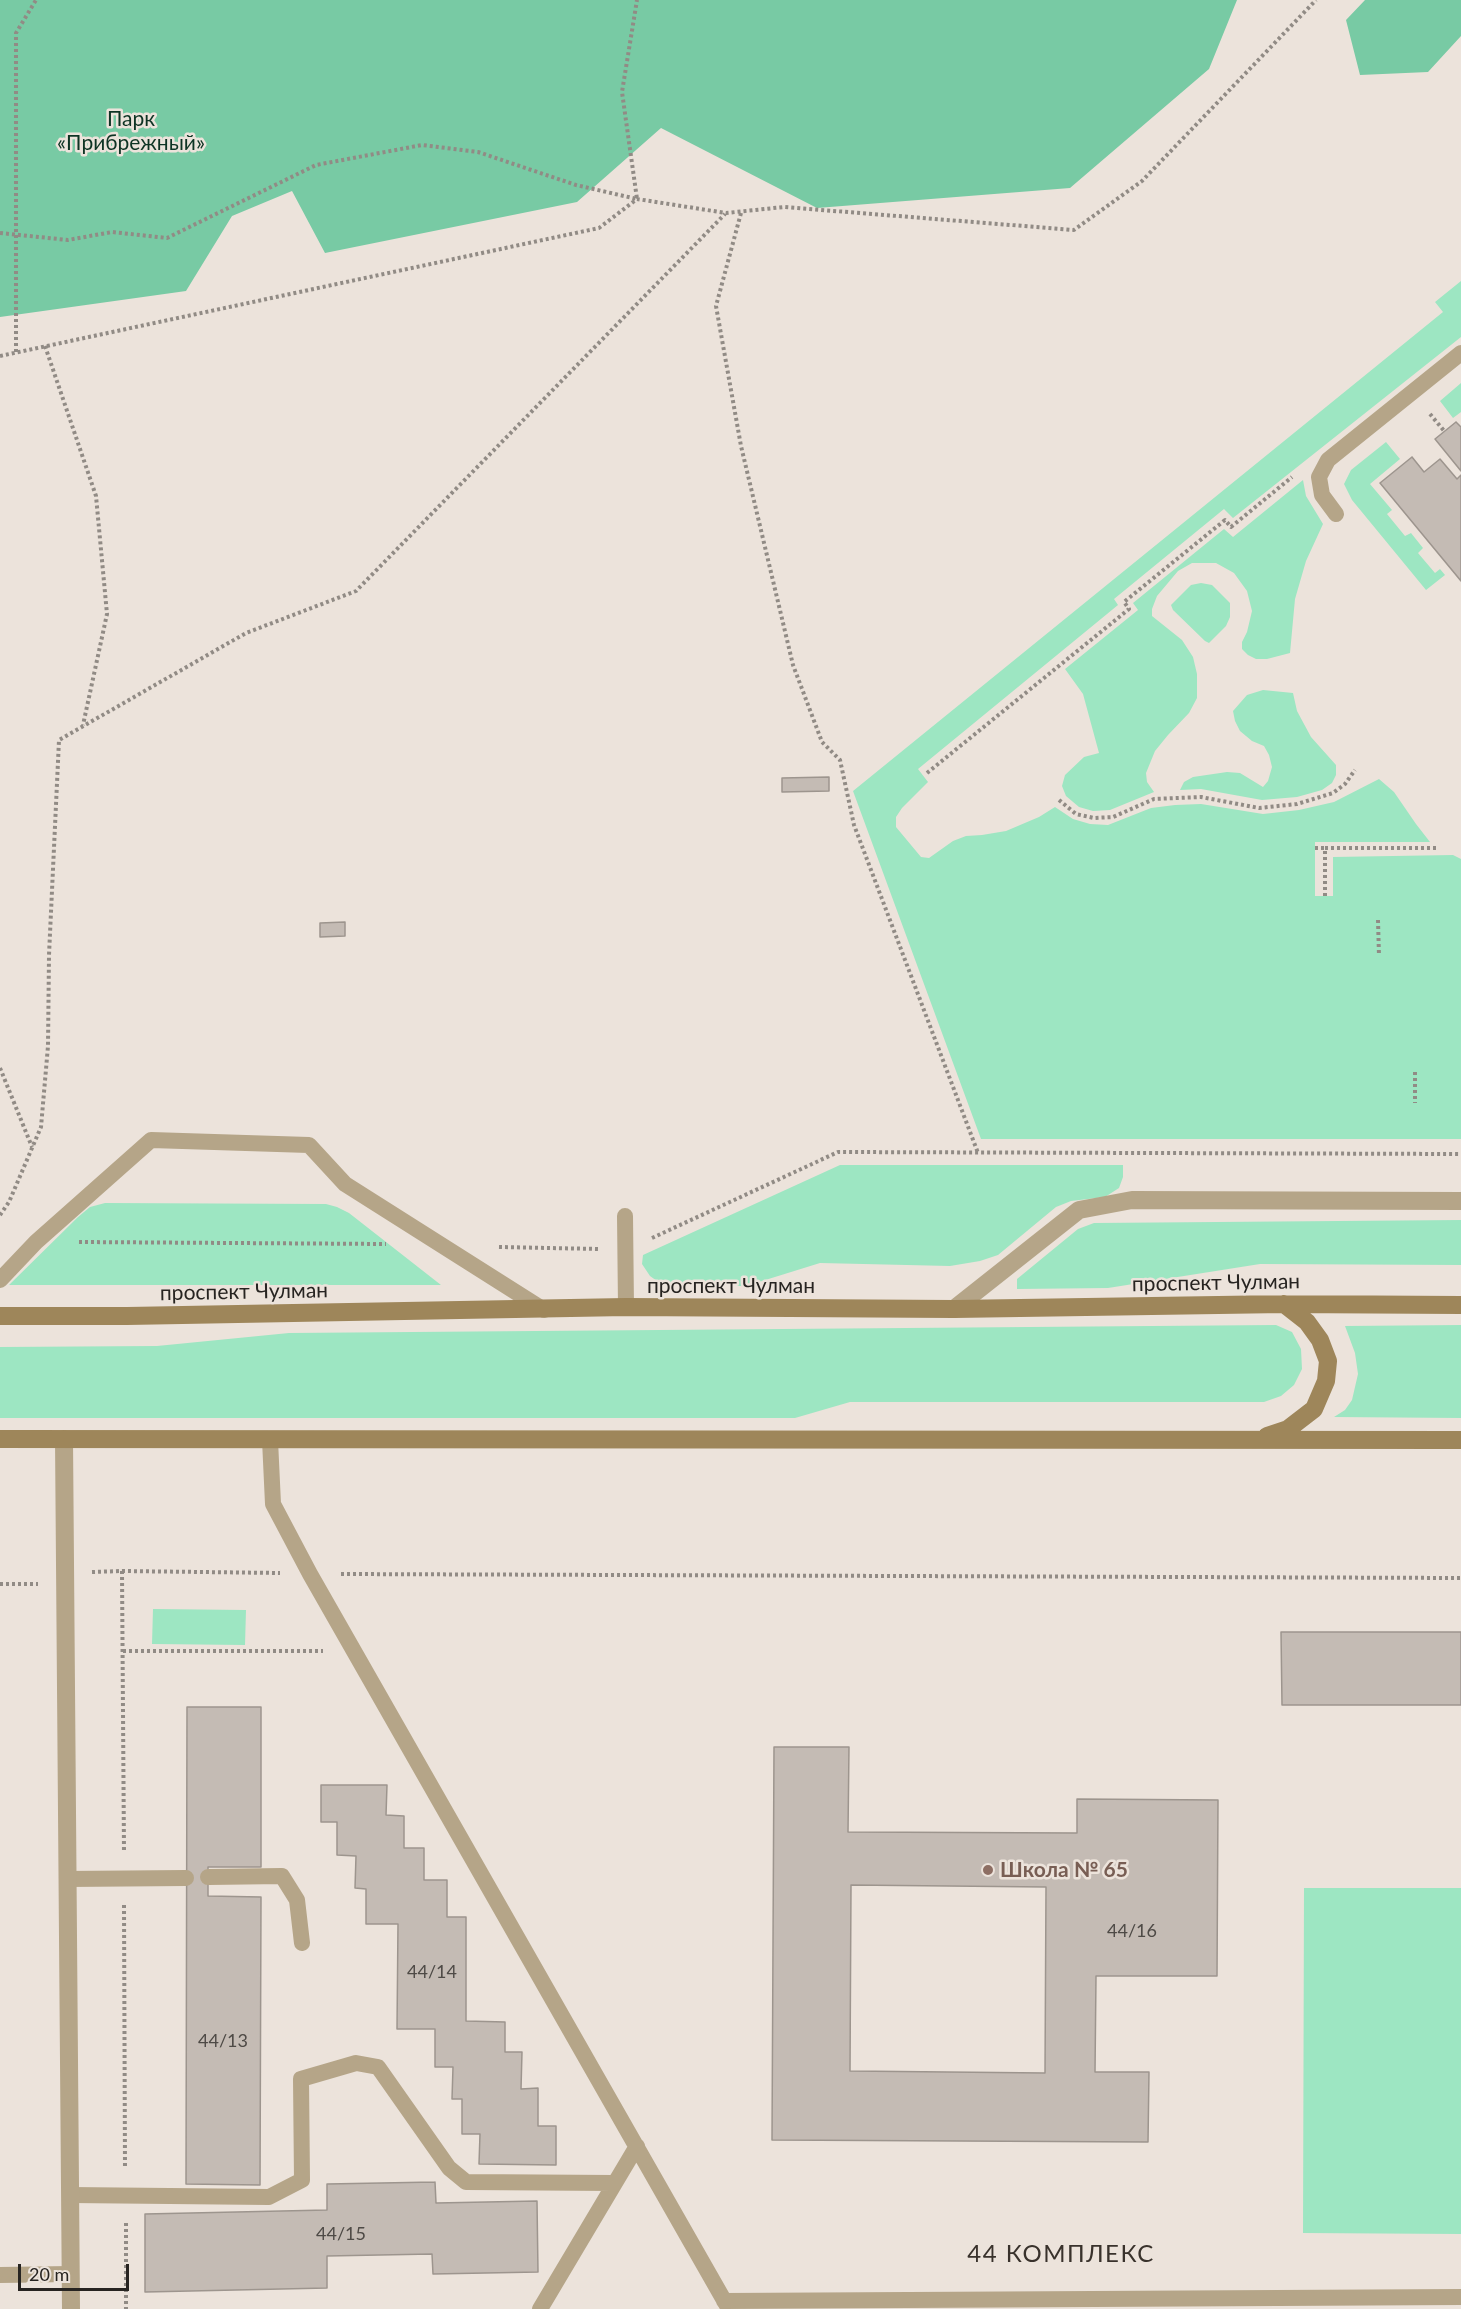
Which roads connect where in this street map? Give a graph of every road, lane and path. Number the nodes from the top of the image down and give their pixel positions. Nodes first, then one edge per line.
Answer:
1 (36, 0) edge
2 (637, 0) edge
3 (1316, 0) edge
4 (637, 199) junction
5 (726, 213) junction
6 (741, 213) junction
7 (0, 233) edge
8 (15, 235) junction
9 (45, 346) junction
10 (16, 352) junction
11 (1461, 352) edge
12 (0, 356) edge
13 (1328, 460) junction
14 (1336, 514) dead end
15 (82, 725) junction
16 (1355, 770) dead end
17 (927, 773) dead end
18 (1059, 800) dead end
19 (1315, 848) dead end
20 (1325, 848) junction
21 (1437, 848) dead end
22 (1325, 896) dead end
23 (1378, 920) dead end
24 (1379, 956) dead end
25 (0, 1068) edge
26 (1415, 1072) dead end
27 (1415, 1103) dead end
28 (32, 1147) junction
29 (978, 1153) junction
30 (1461, 1154) edge
31 (1461, 1201) edge
32 (0, 1215) edge
33 (625, 1216) dead end
34 (36, 1242) junction
35 (387, 1244) dead end
36 (496, 1247) dead end
37 (626, 1250) junction
38 (0, 1280) edge
39 (1284, 1304) junction
40 (1461, 1305) edge
41 (626, 1307) junction
42 (954, 1309) junction
43 (544, 1310) junction
44 (0, 1316) edge
45 (0, 1439) edge
46 (64, 1439) junction
47 (270, 1440) junction
48 (1257, 1440) junction
49 (1461, 1440) edge
50 (122, 1571) junction
51 (310, 1574) junction
52 (64, 1578) junction
53 (1461, 1578) edge
54 (0, 1584) edge
55 (123, 1651) junction
56 (354, 1652) junction
57 (208, 1877) dead end
58 (186, 1878) dead end
59 (67, 1879) junction
60 (124, 1879) junction
61 (302, 1943) dead end
62 (637, 2146) junction
63 (613, 2183) junction
64 (70, 2195) junction
65 (126, 2196) junction
66 (71, 2274) junction
67 (0, 2275) edge
68 (1461, 2297) edge
69 (726, 2305) edge
70 (71, 2309) edge
71 (126, 2309) edge
72 (540, 2309) edge

1 - 8 path
2 - 4 path
3 - 6 path
4 - 5 path
4 - 8 path
4 - 9 path
5 - 6 path
5 - 15 path
6 - 29 path
7 - 8 path
8 - 10 path
9 - 10 path
9 - 15 path
10 - 12 path
11 - 13 lane
13 - 14 lane
13 - 17 path
15 - 28 path
16 - 18 path
19 - 20 path
20 - 21 path
20 - 22 path
23 - 24 path
25 - 28 path
26 - 27 path
28 - 32 path
29 - 30 path
29 - 37 path
31 - 42 street
33 - 37 lane
34 - 35 path
34 - 38 lane
34 - 43 lane
36 - 37 path
37 - 41 lane
39 - 40 main road, проспект Чулман
39 - 42 main road, проспект Чулман
39 - 48 main road
41 - 42 main road, проспект Чулман
41 - 43 main road, проспект Чулман
43 - 44 main road, проспект Чулман
45 - 46 main road
46 - 47 main road
46 - 52 street
47 - 48 main road
47 - 51 lane
48 - 49 main road
50 - 51 path
50 - 52 path
50 - 55 path
51 - 53 path
51 - 56 lane
52 - 54 path
52 - 59 street
55 - 56 path
55 - 60 path
56 - 62 lane
57 - 61 lane
58 - 60 lane
59 - 60 lane
59 - 64 street
60 - 65 path
62 - 63 lane
62 - 69 lane
63 - 65 lane
63 - 72 lane
64 - 65 lane
64 - 66 street
65 - 71 path
66 - 67 lane
66 - 70 street
68 - 69 lane

